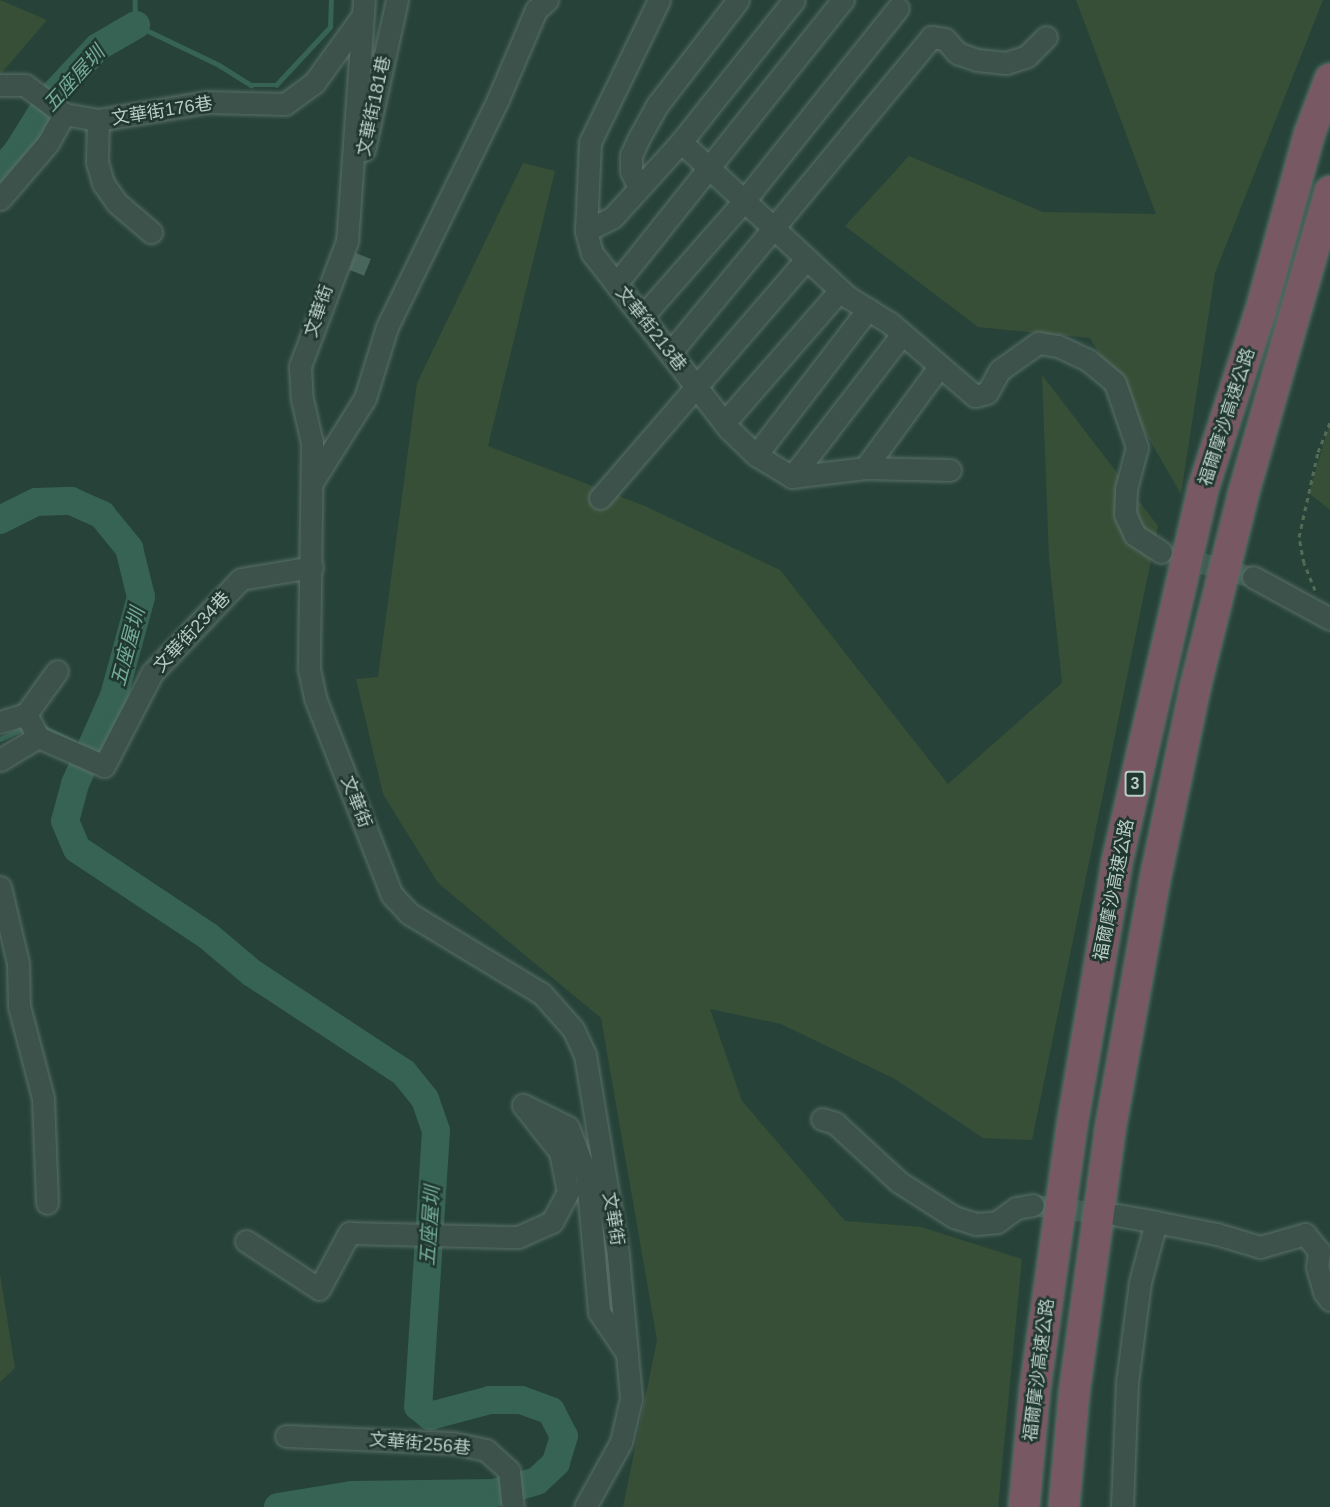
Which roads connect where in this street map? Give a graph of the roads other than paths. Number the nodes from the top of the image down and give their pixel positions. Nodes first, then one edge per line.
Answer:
1 (397, 0) edge
2 (659, 0) edge
3 (738, 0) edge
4 (794, 0) edge
5 (843, 0) edge
6 (541, 4) edge
7 (364, 7) edge
8 (898, 8) dead end
9 (1046, 37) dead end
10 (1330, 79) edge
11 (0, 85) edge
12 (64, 114) junction
13 (98, 120) junction
14 (681, 142) junction
15 (709, 171) junction
16 (639, 188) junction
17 (1330, 191) edge
18 (0, 200) edge
19 (743, 202) junction
20 (350, 212) junction
21 (772, 228) junction
22 (586, 231) junction
23 (151, 232) dead end
24 (806, 259) junction
25 (616, 284) junction
26 (840, 290) junction
27 (868, 309) junction
28 (642, 317) junction
29 (902, 334) junction
30 (670, 353) junction
31 (939, 367) junction
32 (696, 387) junction
33 (724, 423) junction
34 (756, 455) junction
35 (865, 468) junction
36 (950, 470) dead end
37 (792, 477) junction
38 (312, 482) junction
39 (600, 498) dead end
40 (1161, 552) tunnel mouth
41 (312, 567) junction
42 (1253, 577) tunnel mouth
43 (1328, 616) edge
44 (57, 670) dead end
45 (0, 723) edge
46 (30, 723) junction
47 (0, 760) edge
48 (0, 887) edge
49 (822, 1119) dead end
50 (47, 1203) dead end
51 (1033, 1205) tunnel mouth
52 (1117, 1215) tunnel mouth
53 (1156, 1222) junction
54 (246, 1241) dead end
55 (1330, 1300) edge
56 (627, 1352) junction
57 (286, 1436) dead end
58 (513, 1507) edge
59 (585, 1507) edge
60 (1024, 1507) edge
61 (1064, 1507) edge
62 (1122, 1507) edge

1 - 20 street, 文華街181巷
2 - 22 street, 文華街213巷
3 - 16 street
4 - 14 street
5 - 15 street
6 - 38 street
7 - 13 street, 文華街176巷
7 - 20 street, 文華街
8 - 19 street
9 - 21 street
10 - 60 highway, 福爾摩沙高速公路 / 3
11 - 12 street, 文華街176巷
12 - 13 street, 文華街176巷
12 - 18 street
13 - 23 street
14 - 15 street
14 - 16 street
15 - 19 street
15 - 25 street
16 - 22 street
17 - 61 highway, 福爾摩沙高速公路 / 3
19 - 21 street
19 - 28 street
20 - 38 street, 文華街
21 - 24 street
21 - 30 street
22 - 25 street, 文華街213巷
24 - 26 street
24 - 32 street
25 - 28 street, 文華街213巷
26 - 27 street
26 - 33 street
27 - 29 street
27 - 34 street
28 - 30 street, 文華街213巷
29 - 31 street
29 - 37 street
30 - 32 street, 文華街213巷
31 - 35 street
31 - 40 street
32 - 33 street, 文華街213巷
32 - 39 street
33 - 34 street, 文華街213巷
34 - 37 street, 文華街213巷
35 - 36 street
35 - 37 street
38 - 41 street, 文華街
41 - 46 street, 文華街234巷
41 - 56 street, 文華街
42 - 43 street
44 - 46 street
45 - 46 street
46 - 47 street
48 - 50 street
49 - 51 street
52 - 53 street
53 - 55 street
53 - 62 street
54 - 56 street
56 - 59 street, 文華街
57 - 58 street, 文華街256巷

